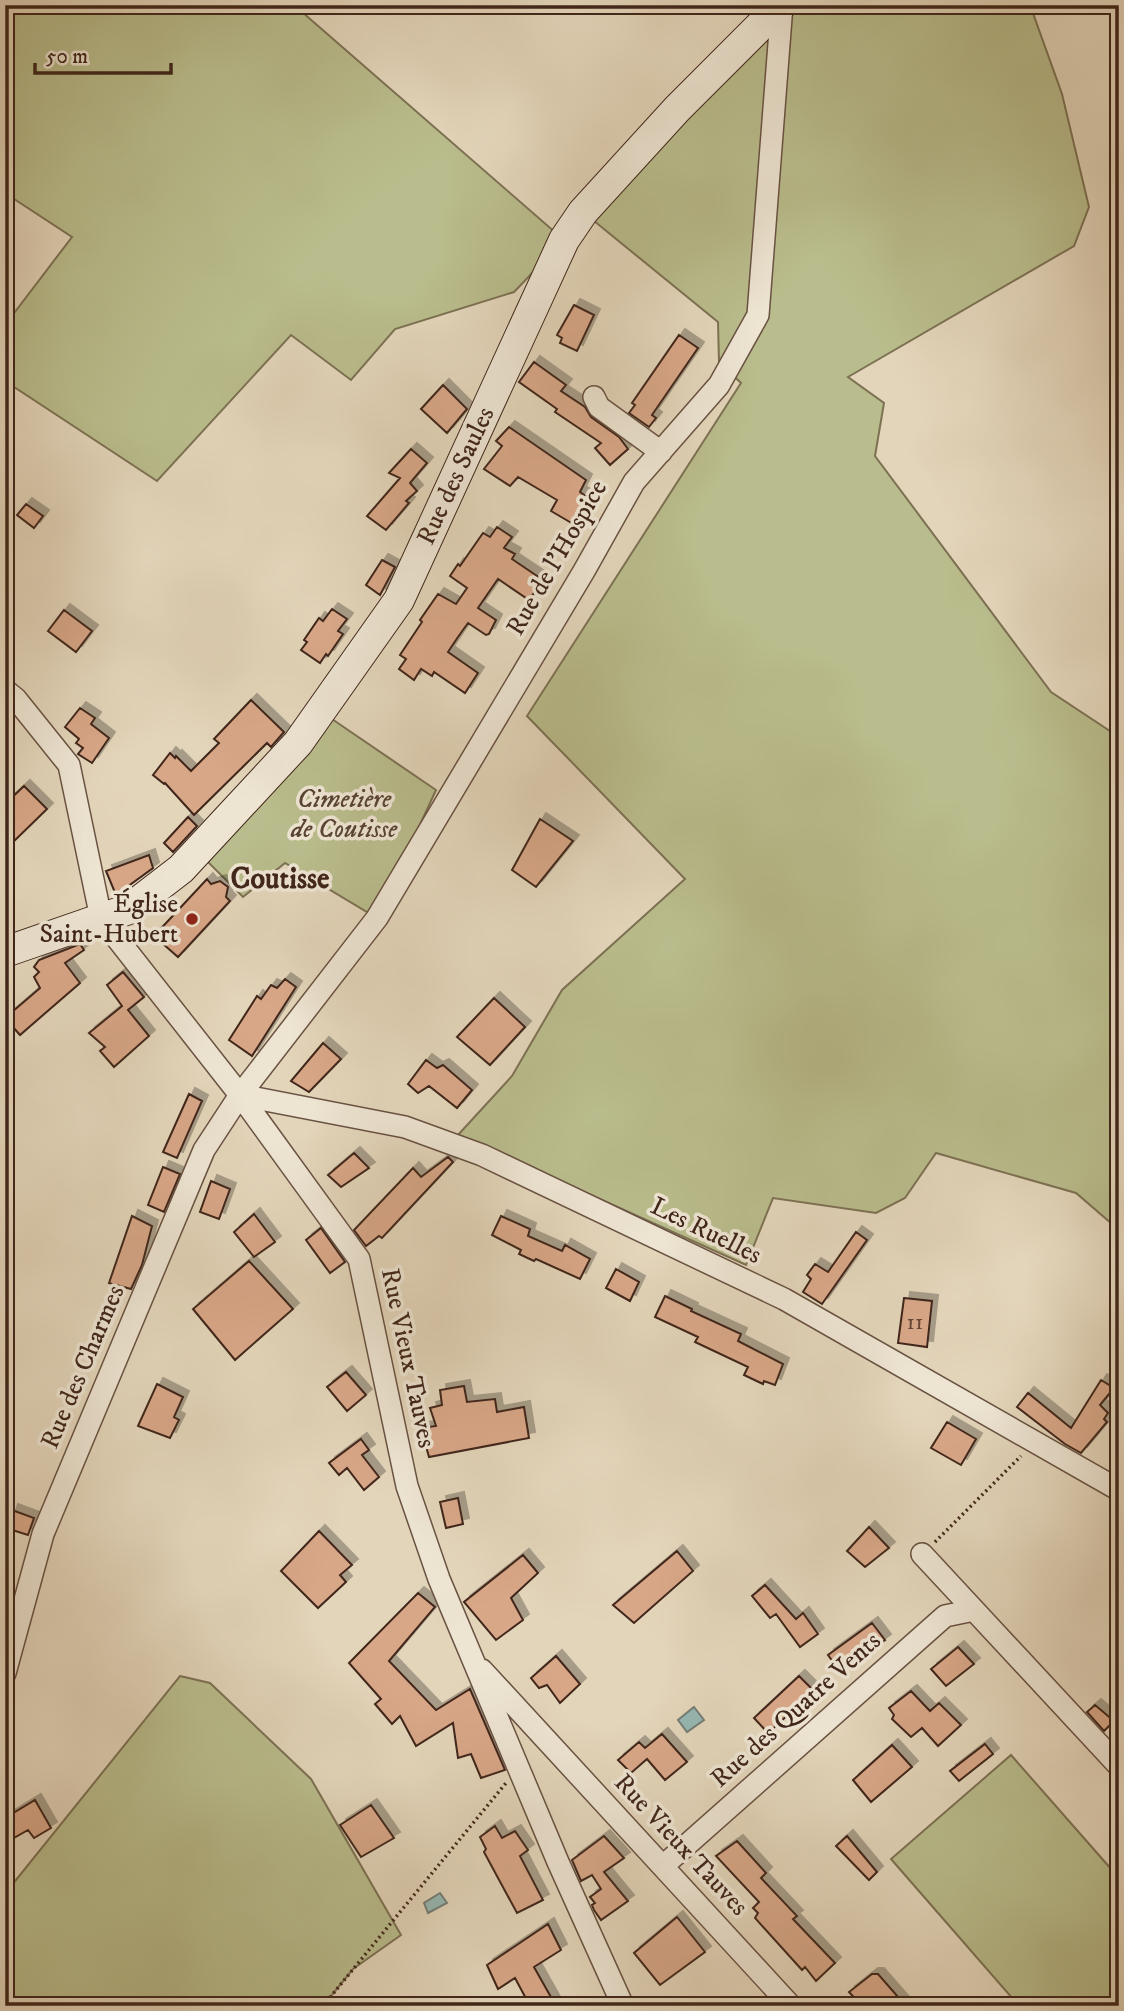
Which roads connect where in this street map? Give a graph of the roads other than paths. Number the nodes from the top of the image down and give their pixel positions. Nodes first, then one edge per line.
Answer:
1 (781, 5) edge
2 (594, 397) dead end
3 (661, 452) junction
4 (5, 690) edge
5 (101, 918) junction
6 (5, 952) edge
7 (240, 1095) junction
8 (1119, 1490) edge
9 (922, 1554) road end
10 (974, 1610) junction
11 (473, 1660) junction
12 (5, 1673) edge
13 (1119, 1766) edge
14 (663, 1866) junction
15 (623, 2006) edge
16 (791, 2006) edge

1 - 3 street, Rue de l'Hospice
1 - 5 street, Rue des Saules
2 - 3 street
3 - 7 street, Rue de l'Hospice
4 - 5 street
5 - 6 street, Rue des Saules
5 - 7 street, Rue Vieux Tauves
7 - 8 street, Les Ruelles
7 - 11 street, Rue Vieux Tauves
7 - 12 street, Rue des Charmes
9 - 10 street
10 - 13 street
10 - 14 street, Rue des Quatre Vents
11 - 14 street, Rue Vieux Tauves
11 - 15 street, Rue Vieux Tauves
14 - 16 street, Rue Vieux Tauves

